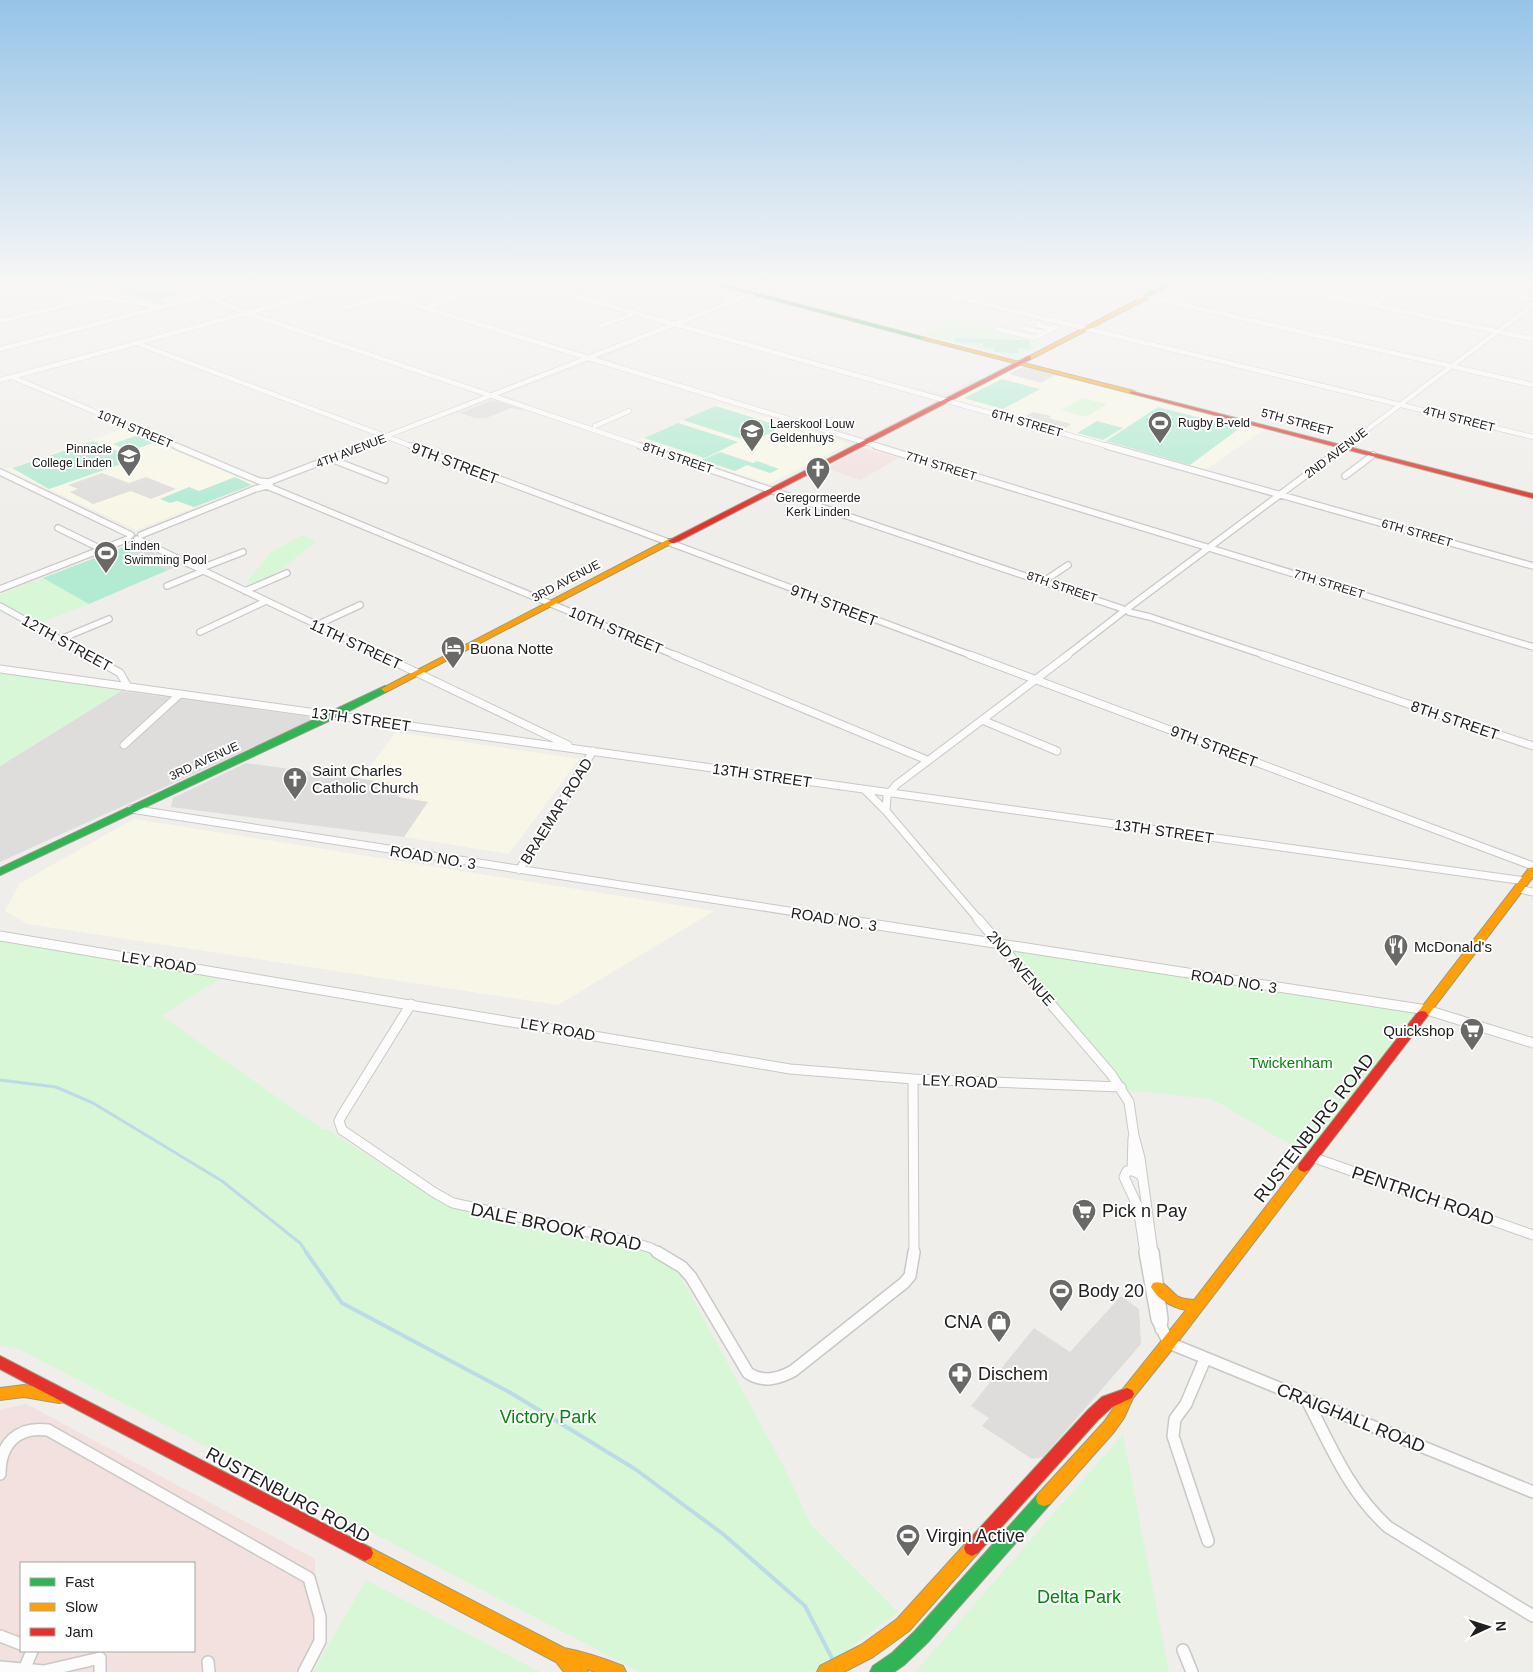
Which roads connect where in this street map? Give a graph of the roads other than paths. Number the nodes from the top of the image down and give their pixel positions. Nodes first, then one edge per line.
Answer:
1 (78, 359) edge
2 (179, 359) edge
3 (382, 359) edge
4 (586, 359) edge
5 (592, 359) edge
6 (799, 359) edge
7 (1007, 359) edge
8 (1024, 359) edge
9 (1214, 359) edge
10 (1421, 359) edge
11 (1461, 359) edge
12 (1018, 362) junction
13 (1452, 366) junction
14 (12, 377) junction
15 (0, 380) edge
16 (1533, 385) edge
17 (492, 396) junction
18 (944, 400) junction
19 (1401, 404) junction
20 (629, 411) dead end
21 (596, 426) dead end
22 (1533, 436) edge
23 (387, 437) junction
24 (862, 442) junction
25 (1344, 447) junction
26 (1373, 455) junction
27 (331, 459) junction
28 (0, 472) edge
29 (1345, 476) dead end
30 (385, 480) dead end
31 (268, 484) junction
32 (771, 490) junction
33 (1281, 495) junction
34 (1533, 496) edge
35 (58, 528) dead end
36 (130, 537) junction
37 (139, 537) junction
38 (668, 542) junction
39 (1210, 548) junction
40 (102, 549) junction
41 (243, 552) dead end
42 (1068, 565) dead end
43 (1533, 566) edge
44 (201, 570) junction
45 (287, 573) dead end
46 (1044, 581) junction
47 (167, 586) dead end
48 (0, 589) edge
49 (245, 591) junction
50 (266, 601) junction
51 (552, 603) junction
52 (360, 605) dead end
53 (0, 606) edge
54 (1128, 610) junction
55 (109, 619) dead end
56 (317, 625) junction
57 (200, 632) dead end
58 (61, 639) junction
59 (1533, 647) edge
60 (0, 668) edge
61 (416, 673) junction
62 (1035, 680) junction
63 (128, 686) junction
64 (180, 694) junction
65 (332, 716) junction
66 (982, 720) junction
67 (124, 745) dead end
68 (1533, 746) edge
69 (575, 748) junction
70 (1057, 751) dead end
71 (593, 752) junction
72 (927, 760) junction
73 (866, 790) junction
74 (889, 793) junction
75 (131, 809) junction
76 (886, 811) junction
77 (1533, 866) edge
78 (519, 870) junction
79 (1533, 870) edge
80 (0, 872) edge
81 (1522, 885) junction
82 (1533, 892) edge
83 (0, 936) edge
84 (999, 944) junction
85 (411, 1004) junction
86 (1427, 1010) junction
87 (1533, 1043) edge
88 (913, 1079) junction
89 (1121, 1087) junction
90 (1134, 1136) junction
91 (1312, 1157) junction
92 (1132, 1170) junction
93 (1143, 1178) junction
94 (1533, 1235) edge
95 (1158, 1287) junction
96 (1197, 1307) junction
97 (1161, 1328) junction
98 (1169, 1344) junction
99 (1205, 1359) junction
100 (0, 1362) edge
101 (0, 1394) edge
102 (1127, 1394) junction
103 (67, 1398) junction
104 (1308, 1402) junction
105 (0, 1474) edge
106 (1533, 1492) edge
107 (1208, 1541) dead end
108 (1533, 1616) edge
109 (0, 1636) edge
110 (20, 1644) edge
111 (1183, 1650) dead end
112 (32, 1652) edge
113 (99, 1654) edge
114 (562, 1656) junction
115 (0, 1667) edge
116 (24, 1670) junction
117 (63, 1670) edge
118 (100, 1672) edge
119 (304, 1672) edge
120 (579, 1672) edge
121 (617, 1672) edge
122 (826, 1672) edge
123 (879, 1672) edge
124 (1192, 1672) edge

1 - 14 street
2 - 23 street, 9TH STREET
3 - 17 street, 8TH STREET
4 - 17 street, 4TH AVENUE
5 - 24 street, 7TH STREET
6 - 18 street, 6TH STREET
7 - 12 main road, 5TH STREET
8 - 12 main road, 3RD AVENUE
9 - 19 street, 4TH STREET
10 - 13 street
11 - 13 street, 2ND AVENUE
12 - 18 main road, 3RD AVENUE
12 - 25 main road, 5TH STREET
13 - 16 street
13 - 19 street, 2ND AVENUE
14 - 15 street
14 - 31 street, 10TH STREET
17 - 23 street, 4TH AVENUE
17 - 32 street, 8TH STREET
18 - 24 main road, 3RD AVENUE
18 - 33 street, 6TH STREET
19 - 22 street, 4TH STREET
19 - 25 street, 2ND AVENUE
20 - 21 street
23 - 27 street, 4TH AVENUE
23 - 38 street, 9TH STREET
24 - 32 main road, 3RD AVENUE
24 - 39 street, 7TH STREET
25 - 26 main road, 5TH STREET
25 - 33 street, 2ND AVENUE
26 - 29 street
26 - 34 main road, 5TH STREET
27 - 30 street
27 - 31 street, 4TH AVENUE
28 - 36 street
31 - 37 street, 4TH AVENUE
31 - 51 street, 10TH STREET
32 - 38 main road, 3RD AVENUE
32 - 46 street, 8TH STREET
33 - 39 street, 2ND AVENUE
33 - 43 street, 6TH STREET
35 - 40 street
36 - 37 street
36 - 40 street
37 - 44 street, 11TH STREET
38 - 51 main road, 3RD AVENUE
38 - 62 street, 9TH STREET
39 - 54 street, 2ND AVENUE
39 - 59 street, 7TH STREET
40 - 48 street
41 - 44 street
42 - 46 street
44 - 47 street
44 - 49 street, 11TH STREET
45 - 49 street
46 - 54 street, 8TH STREET
49 - 50 street, 11TH STREET
50 - 56 street, 11TH STREET
50 - 57 street
51 - 61 main road, 3RD AVENUE
51 - 72 street, 10TH STREET
52 - 56 street
53 - 58 street, 12TH STREET
54 - 62 street, 2ND AVENUE
54 - 68 street, 8TH STREET
55 - 58 street
56 - 61 street, 11TH STREET
58 - 63 street, 12TH STREET
60 - 63 street, 13TH STREET
61 - 65 main road, 3RD AVENUE
61 - 69 street, 11TH STREET
62 - 66 street, 2ND AVENUE
62 - 77 street, 9TH STREET
63 - 64 street, 13TH STREET
64 - 65 street, 13TH STREET
64 - 67 street
65 - 69 street, 13TH STREET
65 - 75 main road, 3RD AVENUE
66 - 70 street
66 - 72 street, 2ND AVENUE
69 - 71 street, 13TH STREET
71 - 73 street, 13TH STREET
71 - 78 street, BRAEMAR ROAD
72 - 74 street, 2ND AVENUE
73 - 74 street, 13TH STREET
73 - 76 street, 2ND AVENUE
74 - 76 street
74 - 81 street, 13TH STREET
75 - 78 street, ROAD NO. 3
75 - 80 main road, 3RD AVENUE
76 - 84 street, 2ND AVENUE
78 - 84 street, ROAD NO. 3
79 - 81 main road, RUSTENBURG ROAD
81 - 82 street, 13TH STREET
81 - 86 main road, RUSTENBURG ROAD
83 - 85 street, LEY ROAD
84 - 86 street, ROAD NO. 3
84 - 89 street, 2ND AVENUE
85 - 88 street, LEY ROAD
85 - 88 street, DALE BROOK ROAD
86 - 87 street, ROAD NO. 3
86 - 91 main road, RUSTENBURG ROAD
88 - 89 street, LEY ROAD
89 - 90 street, 2ND AVENUE
90 - 92 street, 2ND AVENUE
90 - 93 street, 2ND AVENUE
91 - 94 street, PENTRICH ROAD
91 - 96 main road, RUSTENBURG ROAD
92 - 93 street
92 - 97 street, 2ND AVENUE
93 - 95 street, 2ND AVENUE
95 - 96 main road
95 - 97 street, 2ND AVENUE
96 - 98 main road, RUSTENBURG ROAD
97 - 98 street, 2ND AVENUE
98 - 99 street, CRAIGHALL ROAD
98 - 102 main road, RUSTENBURG ROAD
99 - 104 street, CRAIGHALL ROAD
99 - 107 street
100 - 103 main road, RUSTENBURG ROAD
101 - 103 main road
102 - 122 main road, RUSTENBURG ROAD
102 - 123 main road, RUSTENBURG ROAD
103 - 114 main road, RUSTENBURG ROAD
104 - 106 street, CRAIGHALL ROAD
104 - 108 street
105 - 119 street
109 - 110 street
111 - 124 street
112 - 116 street
113 - 117 street
113 - 118 street
114 - 120 main road, RUSTENBURG ROAD
114 - 121 main road, RUSTENBURG ROAD
115 - 116 street
116 - 117 street

